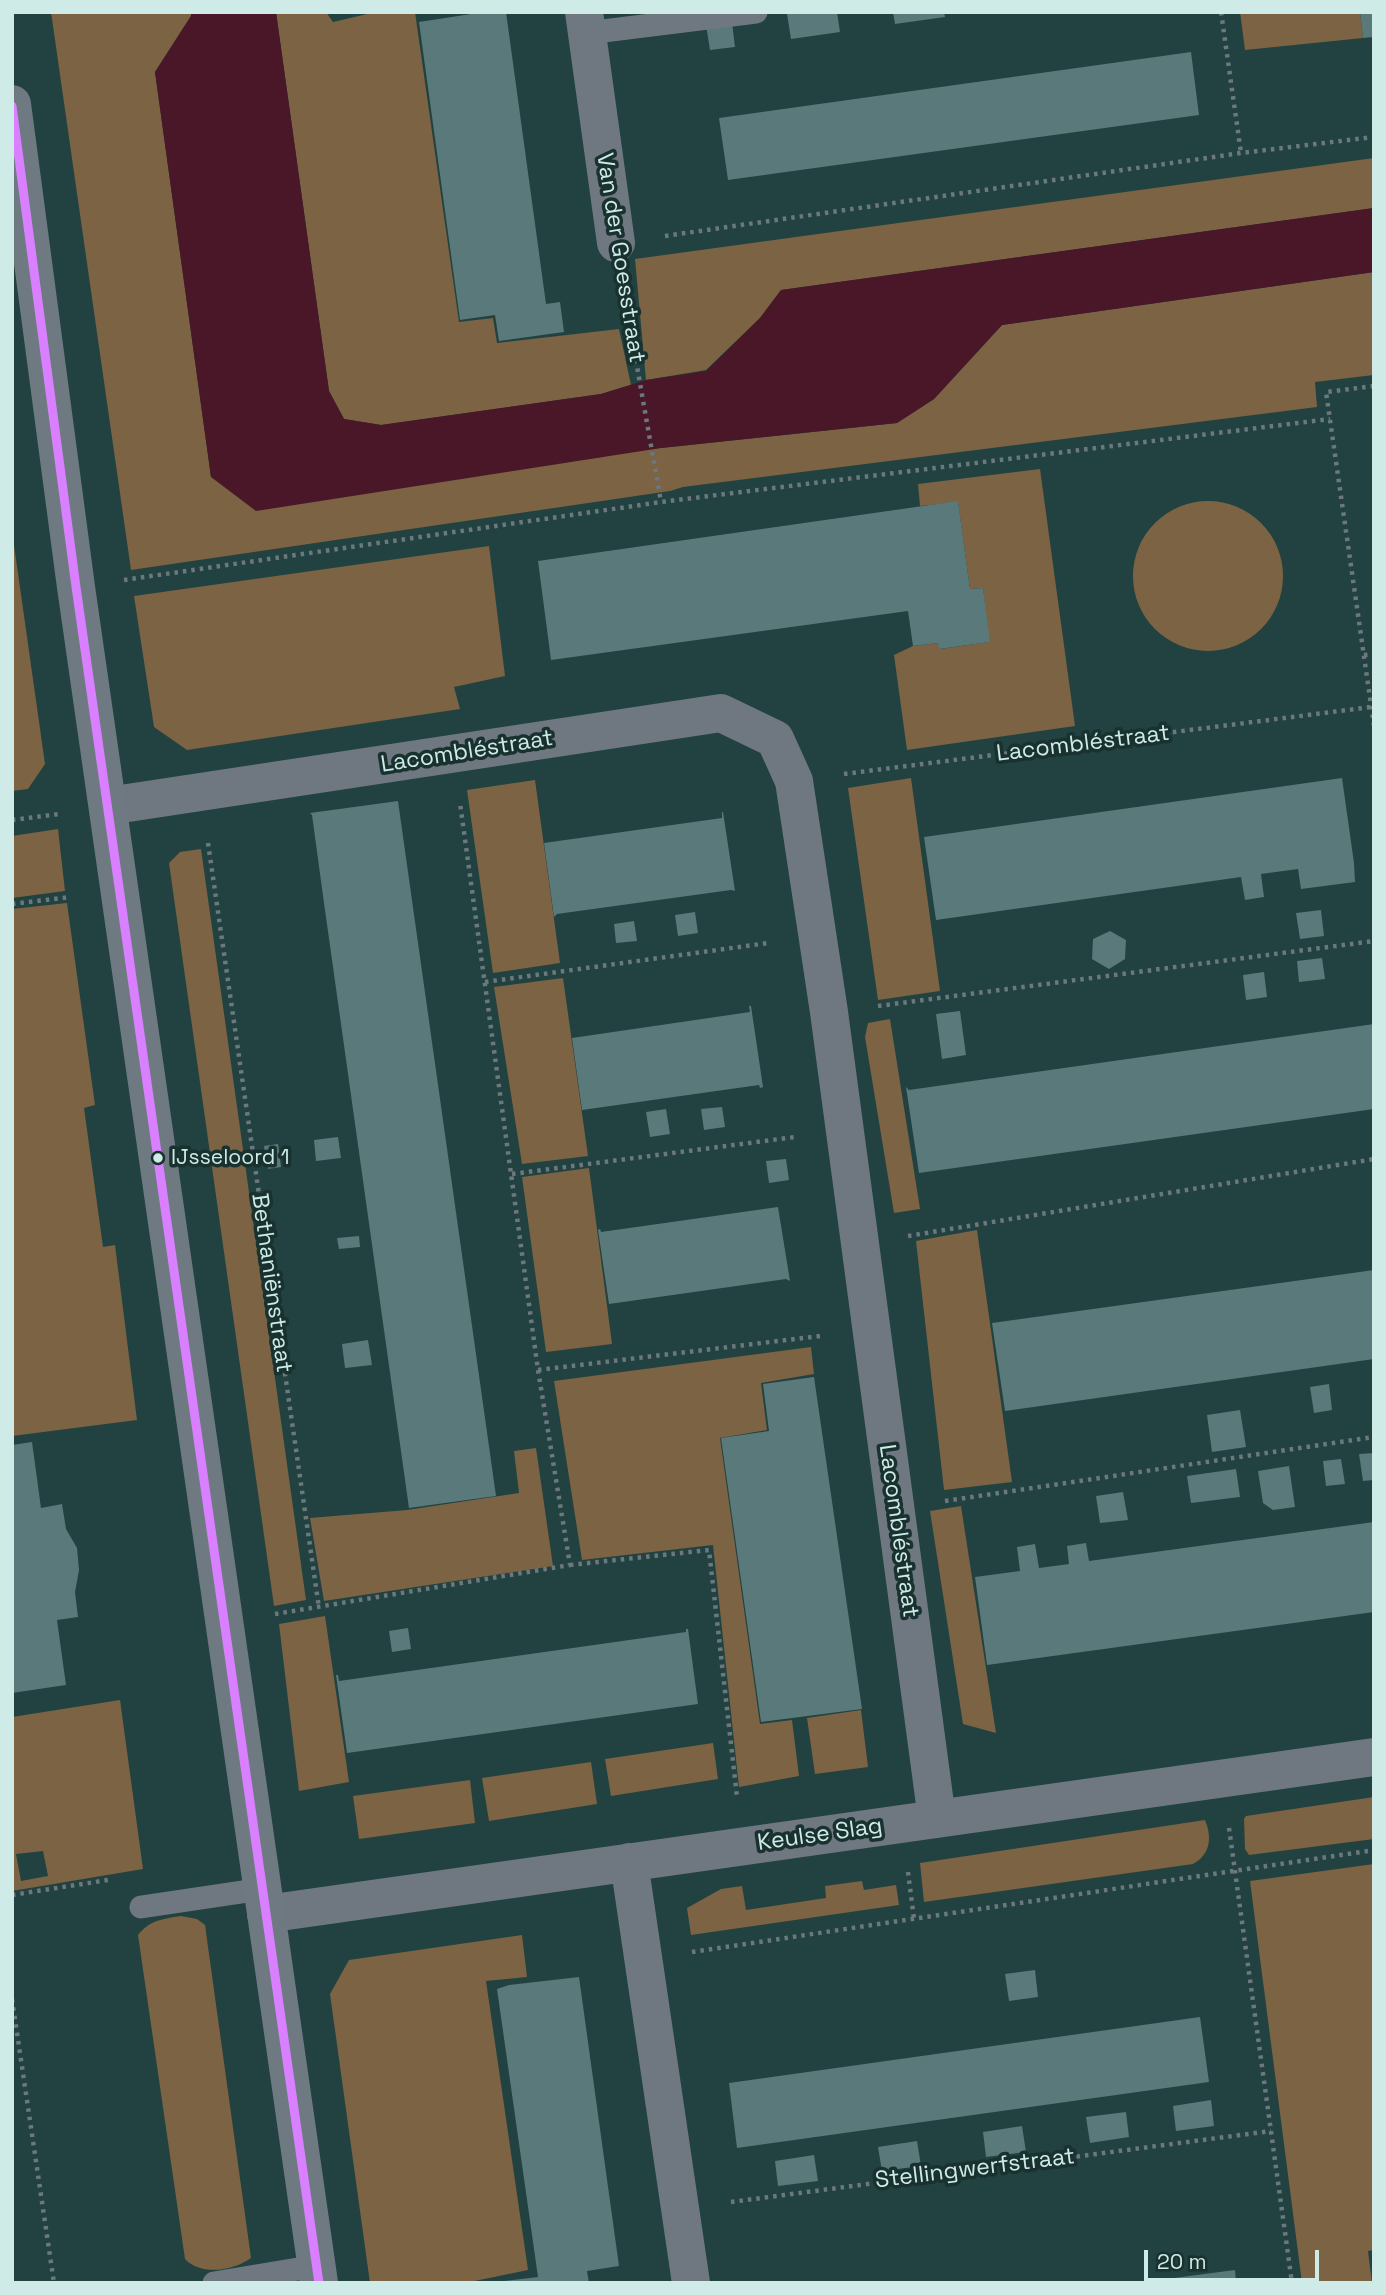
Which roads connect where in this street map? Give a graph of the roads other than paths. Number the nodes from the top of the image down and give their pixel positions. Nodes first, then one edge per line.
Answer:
1 (756, 12) edge
2 (586, 23) edge
3 (12, 104) edge
4 (616, 243) road end
5 (108, 807) junction
6 (1374, 1757) edge
7 (937, 1819) junction
8 (629, 1862) junction
9 (264, 1902) junction
10 (141, 1908) dead end
11 (317, 2274) edge
12 (214, 2283) edge
13 (691, 2283) edge

1 - 2 lane
2 - 4 street, Van der Goesstraat
3 - 5 street
5 - 7 street, Lacombléstraat
5 - 9 street
6 - 7 street, Keulse Slag
7 - 8 street, Keulse Slag
8 - 9 street, Keulse Slag
8 - 13 street
9 - 10 lane
9 - 11 street
11 - 12 lane

